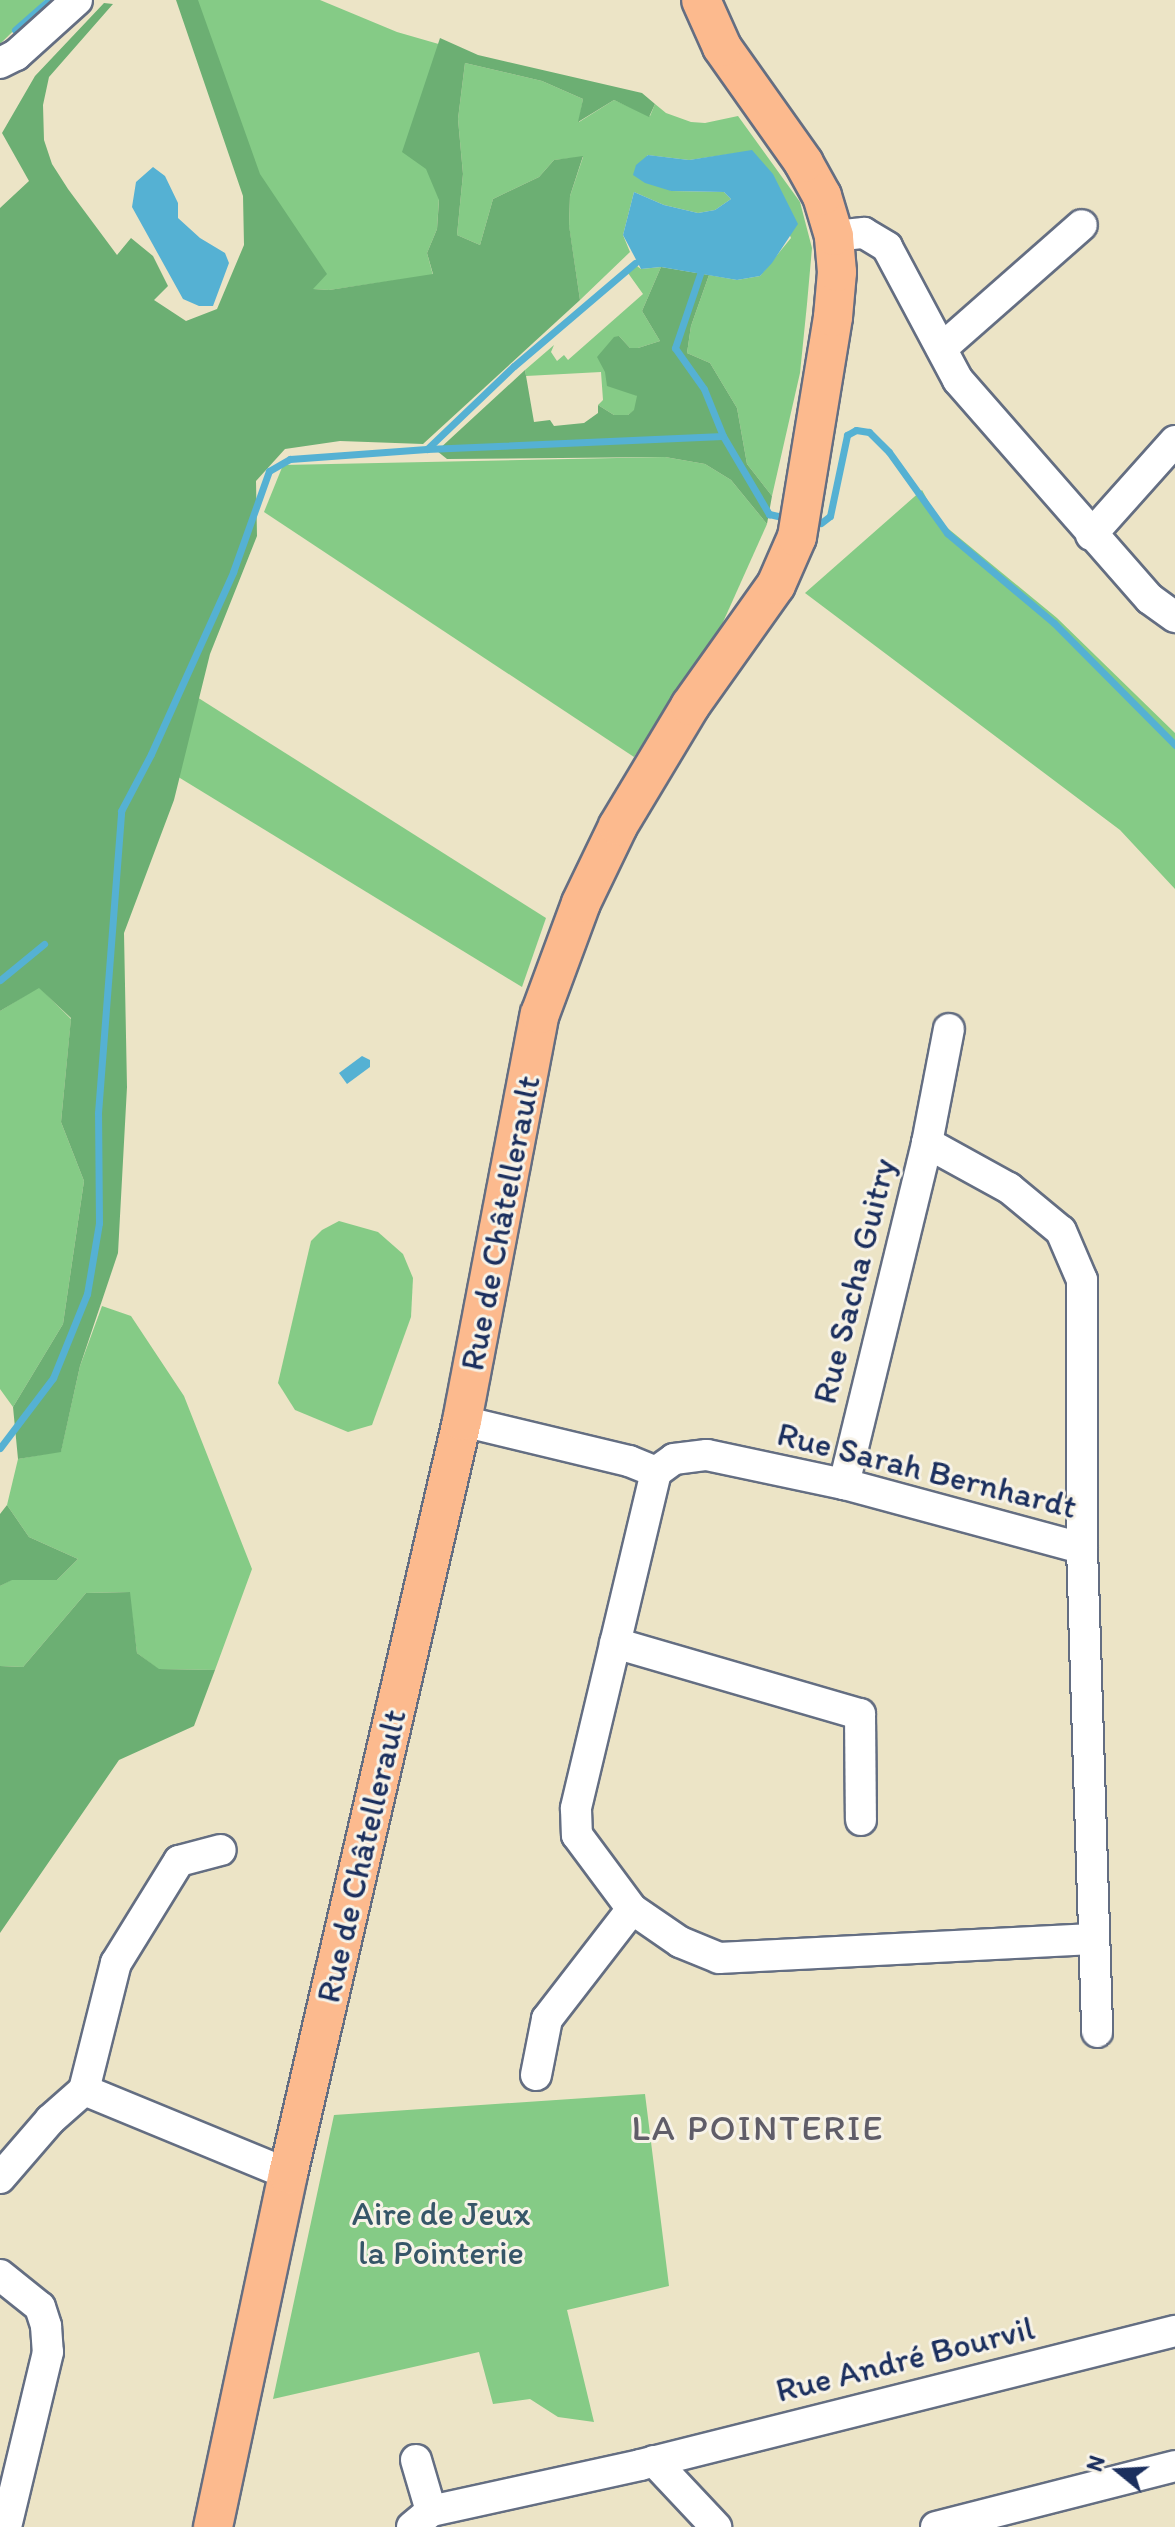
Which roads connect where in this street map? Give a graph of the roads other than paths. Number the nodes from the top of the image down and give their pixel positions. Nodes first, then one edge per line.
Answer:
1 (77, 0) edge
2 (701, 0) edge
3 (0, 63) edge
4 (1082, 225) dead end
5 (834, 236) junction
6 (942, 348) junction
7 (1175, 441) edge
8 (1091, 535) junction
9 (1175, 617) edge
10 (949, 1029) dead end
11 (927, 1143) junction
12 (462, 1421) junction
13 (656, 1472) junction
14 (844, 1484) junction
15 (1082, 1548) junction
16 (615, 1643) junction
17 (861, 1820) dead end
18 (221, 1850) dead end
19 (632, 1909) junction
20 (1093, 1939) junction
21 (1097, 2032) dead end
22 (536, 2075) dead end
23 (84, 2090) junction
24 (288, 2174) junction
25 (0, 2178) edge
26 (0, 2275) edge
27 (1175, 2331) edge
28 (416, 2460) dead end
29 (654, 2461) junction
30 (1175, 2466) edge
31 (422, 2519) edge
32 (6, 2527) edge
33 (213, 2527) edge
34 (716, 2527) edge
35 (936, 2527) edge

1 - 3 street
2 - 5 main road, Rue de Châtellerault
4 - 6 street
5 - 6 street
5 - 12 main road, Rue de Châtellerault
6 - 8 street
7 - 8 street
8 - 9 street
10 - 11 street, Rue Sacha Guitry
11 - 14 street, Rue Sacha Guitry
11 - 15 street, Rue Sacha Guitry
12 - 13 street
12 - 24 main road, Rue de Châtellerault
13 - 14 street, Rue Sarah Bernhardt
13 - 16 street
14 - 15 street, Rue Sarah Bernhardt
15 - 20 street, Rue Sarah Bernhardt
16 - 17 street
16 - 19 street
18 - 23 street
19 - 20 street
19 - 22 street
20 - 21 street, Rue Sarah Bernhardt
23 - 24 street
23 - 25 street
24 - 33 main road, Rue de Châtellerault
26 - 32 street
27 - 29 street, Rue André Bourvil
28 - 31 street
29 - 31 street, Rue André Bourvil
29 - 34 street
30 - 35 street

